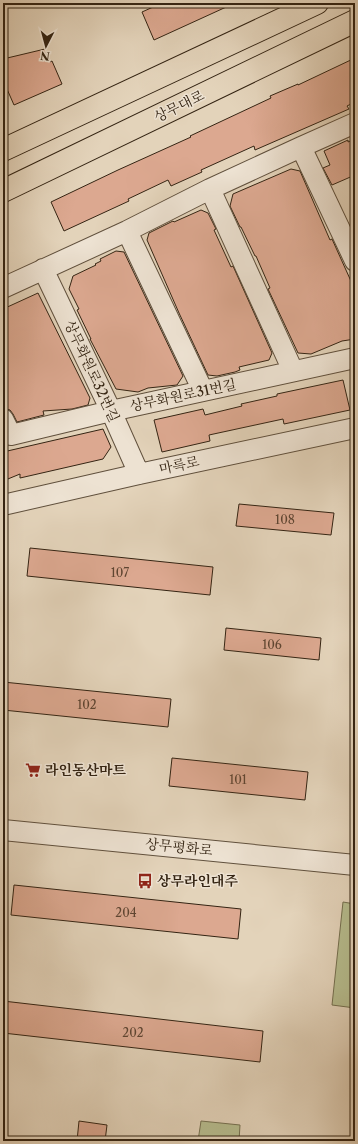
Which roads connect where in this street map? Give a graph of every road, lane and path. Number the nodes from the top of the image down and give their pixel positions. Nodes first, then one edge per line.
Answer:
1 (317, 3) edge
2 (355, 21) edge
3 (355, 123) edge
4 (301, 146) junction
5 (3, 150) edge
6 (210, 189) junction
7 (3, 191) edge
8 (127, 231) junction
9 (349, 233) edge
10 (355, 261) edge
11 (43, 269) junction
12 (3, 288) edge
13 (355, 358) edge
14 (293, 371) junction
15 (203, 391) junction
16 (111, 411) junction
17 (7, 427) edge
18 (355, 428) edge
19 (139, 474) junction
20 (3, 505) edge
21 (3, 830) edge
22 (355, 865) edge

1 - 5 main road
2 - 7 main road, 상무대로
3 - 4 street
4 - 6 street
4 - 9 street
6 - 8 street
6 - 14 street
8 - 11 street
8 - 15 street
9 - 10 street
11 - 12 street
11 - 16 street, 상무화원로32번길
13 - 14 street, 상무화원로31번길
14 - 15 street, 상무화원로31번길
15 - 16 street, 상무화원로31번길
16 - 17 street, 상무화원로31번길
16 - 19 street, 상무화원로32번길
18 - 19 street, 마륵로
19 - 20 street, 마륵로
21 - 22 street, 상무평화로

